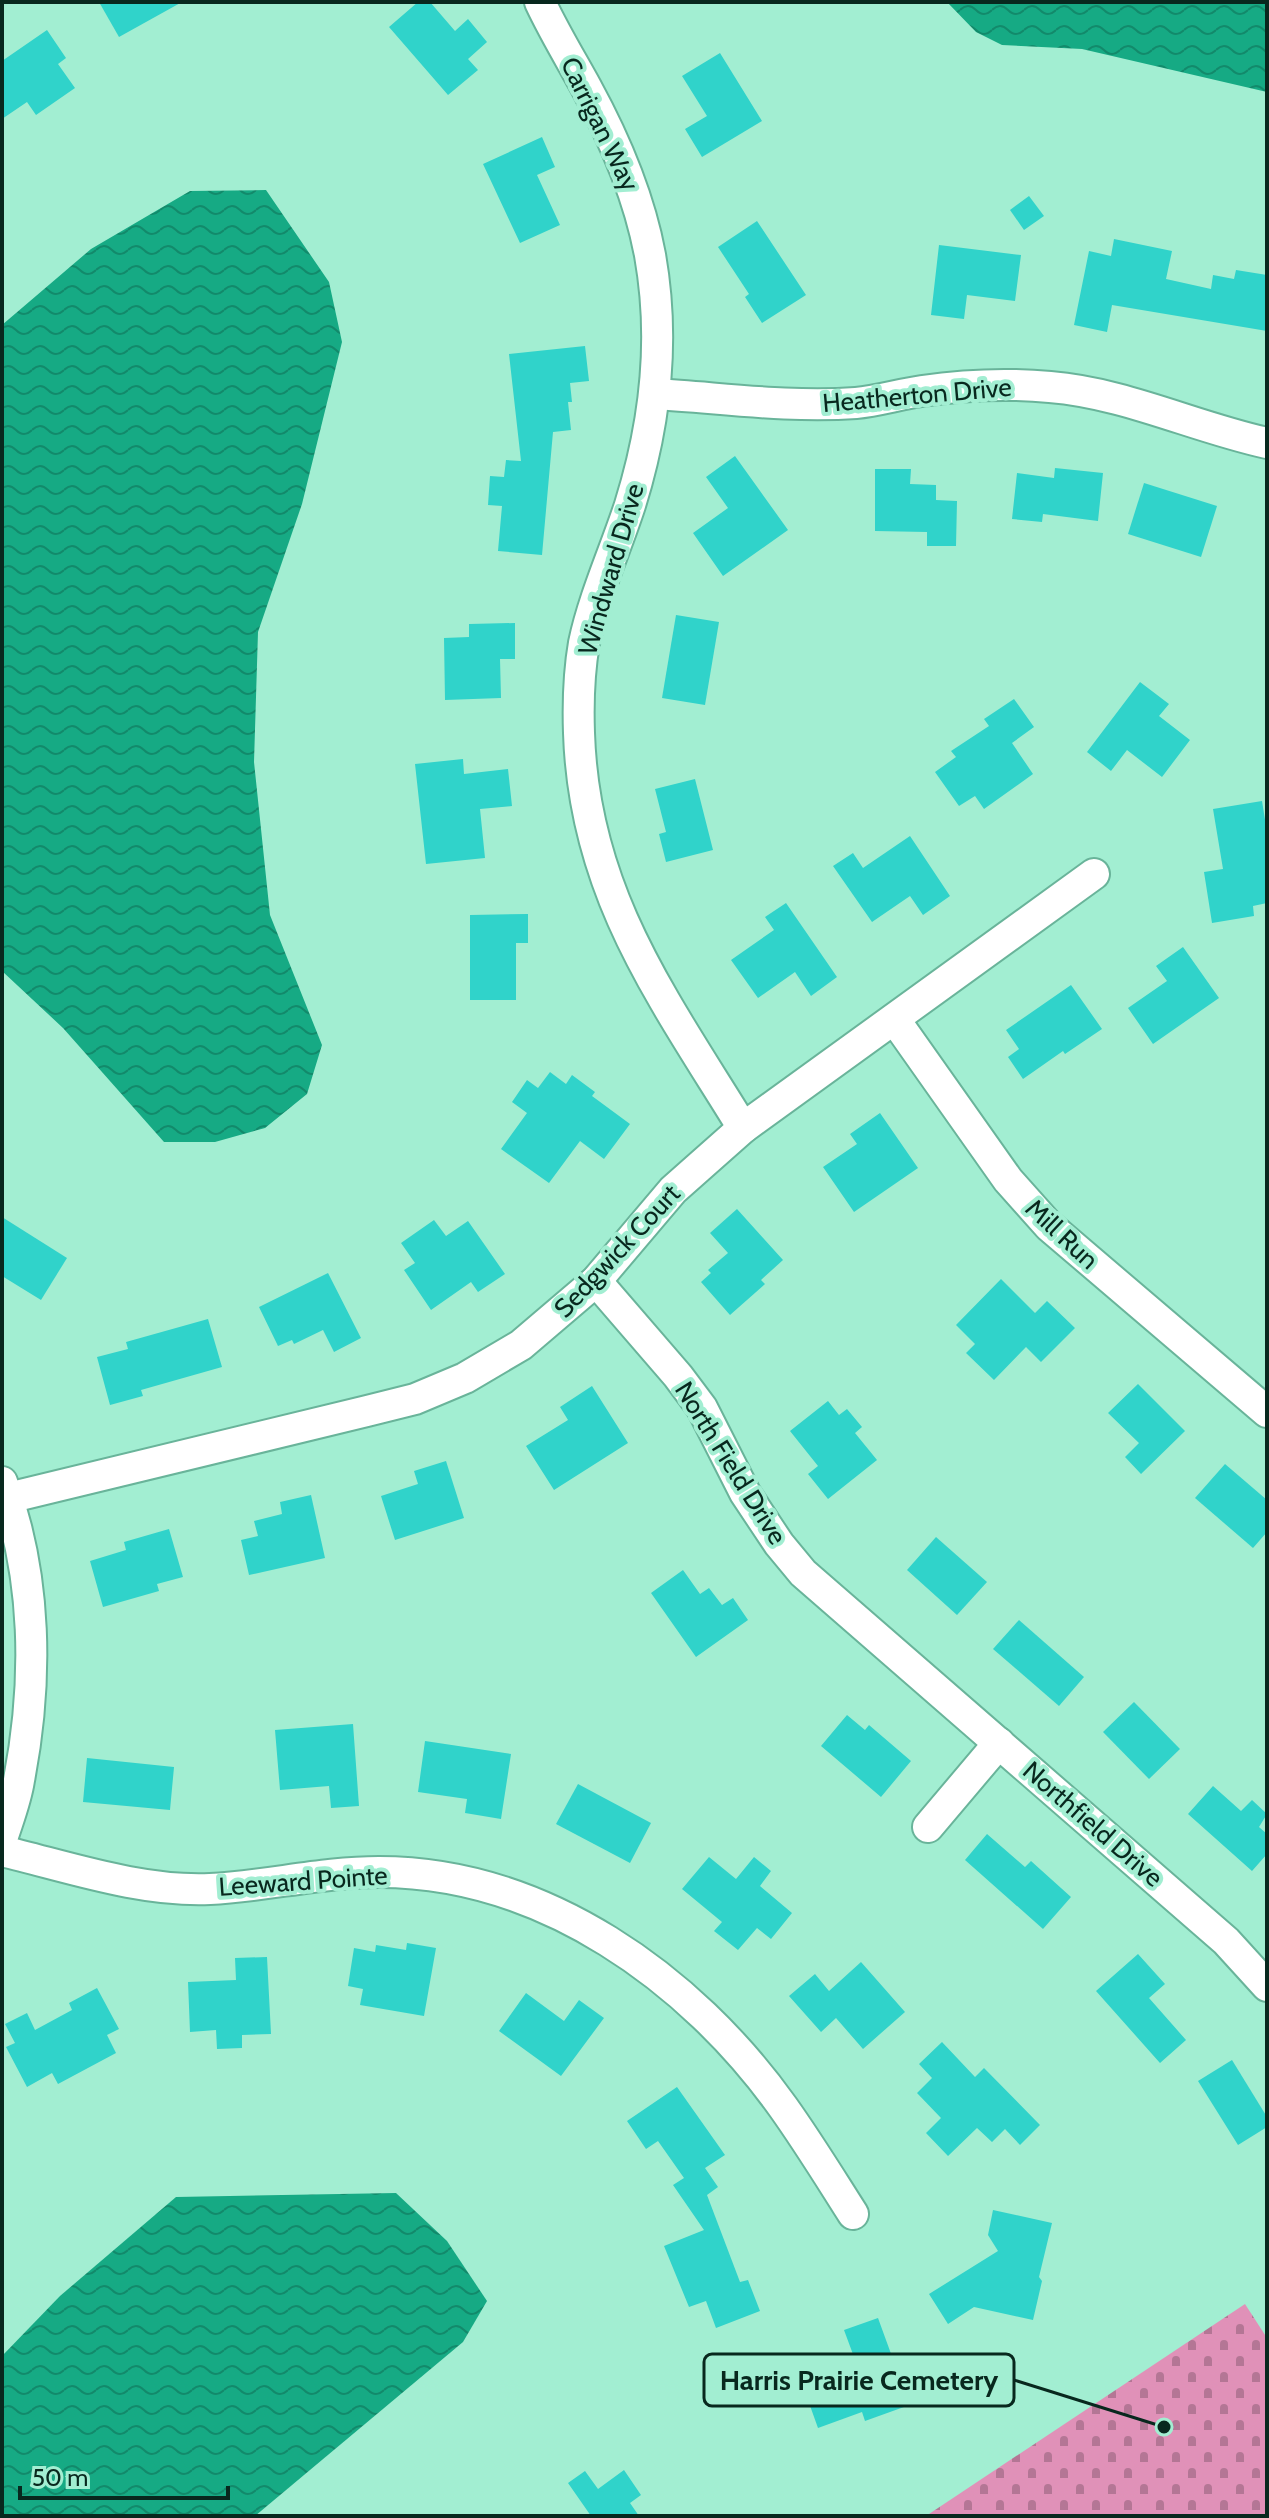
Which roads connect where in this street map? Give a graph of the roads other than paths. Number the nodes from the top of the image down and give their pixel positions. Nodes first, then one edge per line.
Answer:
1 (540, 2) edge
2 (656, 394) junction
3 (1267, 443) edge
4 (1094, 874) dead end
5 (895, 1020) junction
6 (743, 1128) junction
7 (596, 1281) junction
8 (1267, 1412) edge
9 (5, 1490) edge
10 (913, 1668) joint
11 (999, 1743) junction
12 (928, 1827) dead end
13 (2, 1839) edge
14 (2, 1851) edge
15 (1267, 1986) edge
16 (853, 2214) dead end

1 - 2 street, Carrigan Way
2 - 3 street, Heatherton Drive
2 - 6 street, Windward Drive
4 - 5 street, Sedgwick Court
5 - 6 street, Sedgwick Court
5 - 8 street, Mill Run
6 - 7 street, Sedgwick Court
7 - 9 street, Sedgwick Court
7 - 10 street, North Field Drive
9 - 13 street
10 - 11 street, Northfield Drive
11 - 12 street
11 - 15 street, Northfield Drive
14 - 16 street, Leeward Pointe

